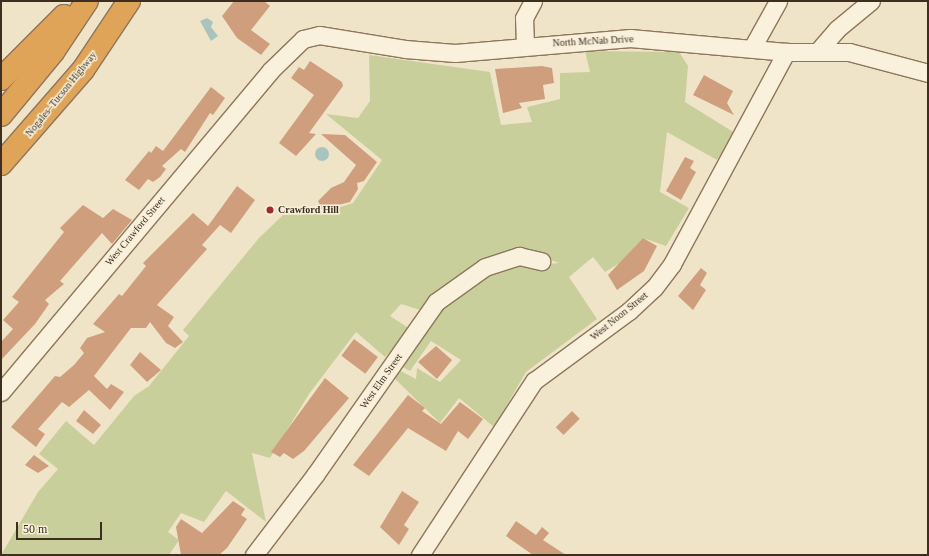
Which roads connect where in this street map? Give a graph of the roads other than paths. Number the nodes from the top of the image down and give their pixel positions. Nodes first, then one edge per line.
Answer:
1 (76, 1) edge
2 (87, 1) edge
3 (129, 1) edge
4 (533, 1) edge
5 (778, 1) edge
6 (870, 1) edge
7 (525, 45) junction
8 (752, 48) junction
9 (818, 51) junction
10 (786, 52) junction
11 (270, 71) joint
12 (928, 73) edge
13 (1, 79) edge
14 (1, 115) edge
15 (1, 164) edge
16 (540, 261) dead end
17 (1, 392) edge
18 (254, 555) edge
19 (420, 555) edge

1 - 13 highway
2 - 14 highway
3 - 15 highway, Nogales–Tucson Highway
4 - 7 street
5 - 8 street
6 - 9 street
7 - 8 street, North McNab Drive
7 - 11 street, North McNab Drive
8 - 10 street, North McNab Drive
9 - 10 street, North McNab Drive
9 - 12 street, North McNab Drive
10 - 19 street, West Noon Street
11 - 17 street, West Crawford Street
16 - 18 street, West Elm Street

